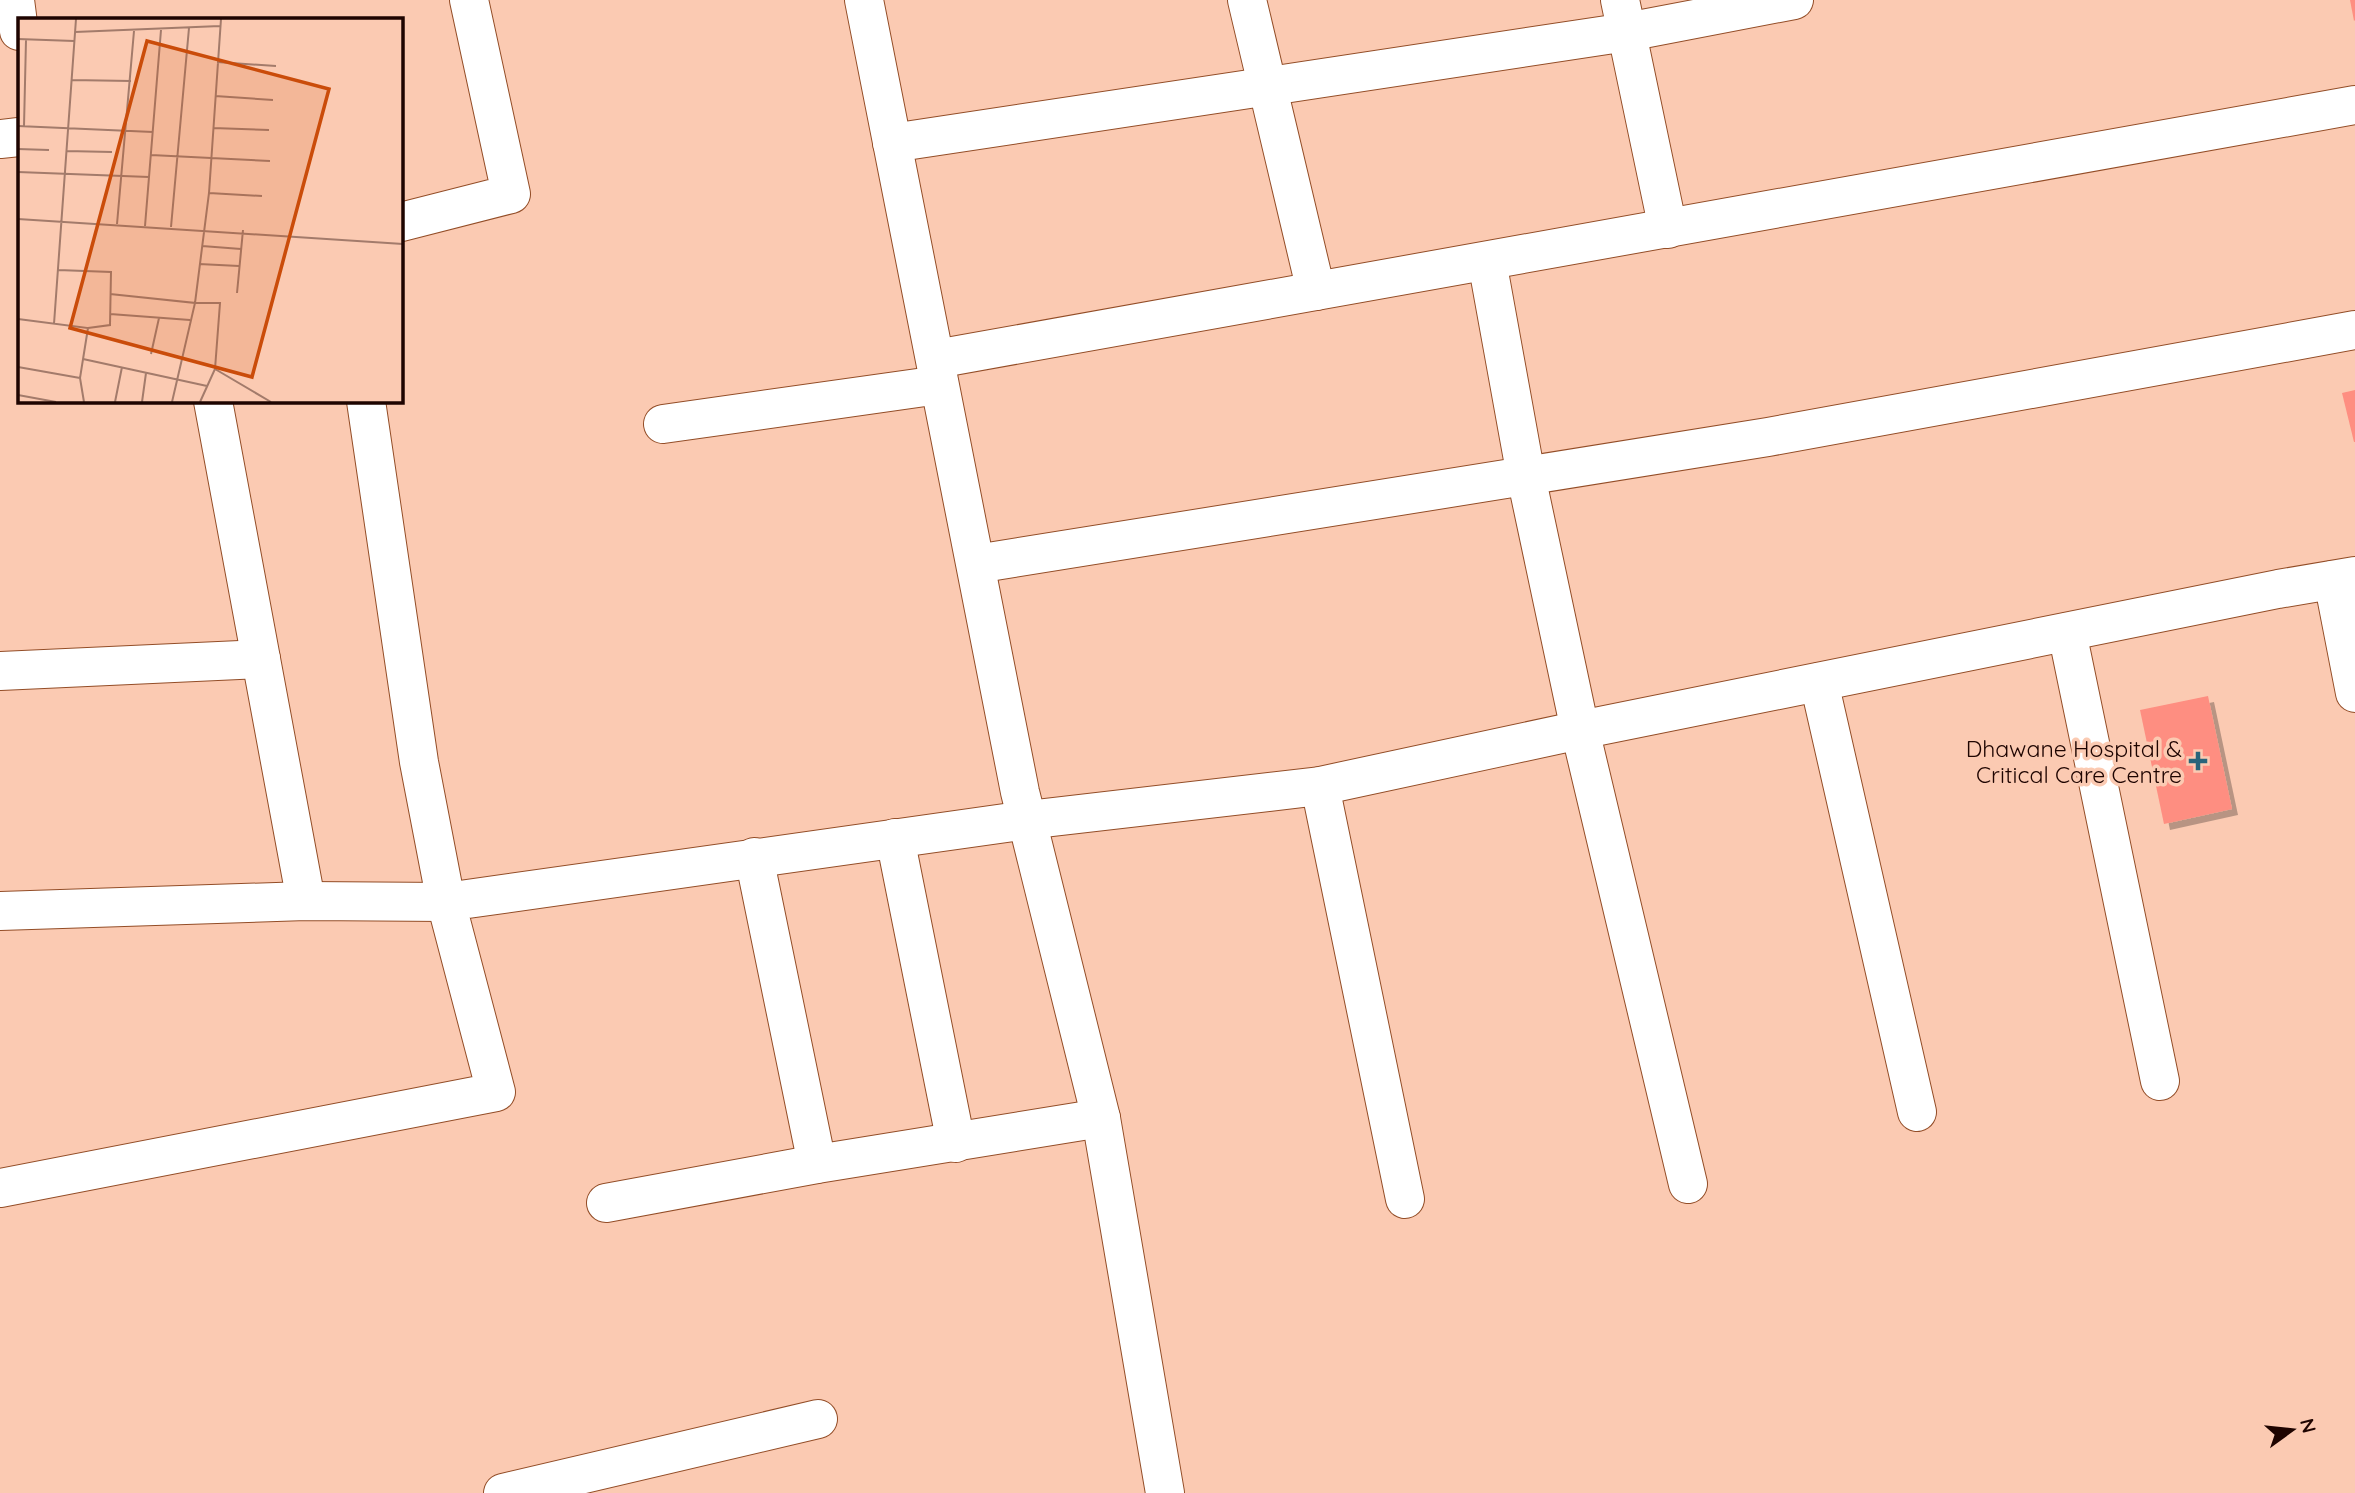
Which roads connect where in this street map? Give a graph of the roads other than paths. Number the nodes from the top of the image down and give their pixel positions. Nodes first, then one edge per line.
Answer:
1 (15, 0) edge
2 (469, 0) edge
3 (864, 0) edge
4 (1247, 0) edge
5 (1794, 0) edge
6 (1624, 16) edge
7 (18, 24) edge
8 (1269, 86) junction
9 (2355, 105) edge
10 (18, 137) edge
11 (0, 139) edge
12 (892, 143) junction
13 (402, 222) edge
14 (1668, 229) junction
15 (1486, 261) junction
16 (1317, 292) junction
17 (2355, 330) edge
18 (937, 372) junction
19 (213, 402) edge
20 (366, 402) edge
21 (663, 424) dead end
22 (1526, 476) junction
23 (976, 564) junction
24 (2344, 578) edge
25 (2067, 632) junction
26 (261, 659) junction
27 (0, 671) edge
28 (1819, 682) junction
29 (2355, 693) edge
30 (1580, 730) junction
31 (1320, 786) junction
32 (1027, 820) junction
33 (895, 838) junction
34 (754, 857) junction
35 (306, 901) junction
36 (446, 902) junction
37 (0, 911) edge
38 (2160, 1081) dead end
39 (1917, 1112) dead end
40 (1101, 1118) junction
41 (956, 1143) junction
42 (817, 1164) junction
43 (1688, 1184) dead end
44 (0, 1188) edge
45 (1405, 1199) dead end
46 (606, 1203) dead end
47 (818, 1419) dead end
48 (503, 1493) edge
49 (1166, 1493) edge

1 - 7 street
2 - 13 street
3 - 12 street
4 - 8 street
5 - 6 street
6 - 8 street
6 - 14 street
8 - 12 street
8 - 16 street
9 - 14 street
10 - 11 street
12 - 18 street
14 - 15 street
15 - 16 street
15 - 22 street
16 - 18 street
17 - 22 street
18 - 21 street
18 - 23 street
19 - 26 street
20 - 36 street
22 - 23 street
22 - 30 street
23 - 32 street
24 - 25 street
24 - 29 street
25 - 28 street
25 - 38 street
26 - 27 street
26 - 35 street
28 - 30 street
28 - 39 street
30 - 31 street
30 - 43 street
31 - 32 street
31 - 45 street
32 - 33 street
32 - 40 street
33 - 34 street
33 - 41 street
34 - 36 street
34 - 42 street
35 - 36 street
35 - 37 street
36 - 44 street
40 - 41 street
40 - 49 street
41 - 42 street
42 - 46 street
47 - 48 street

